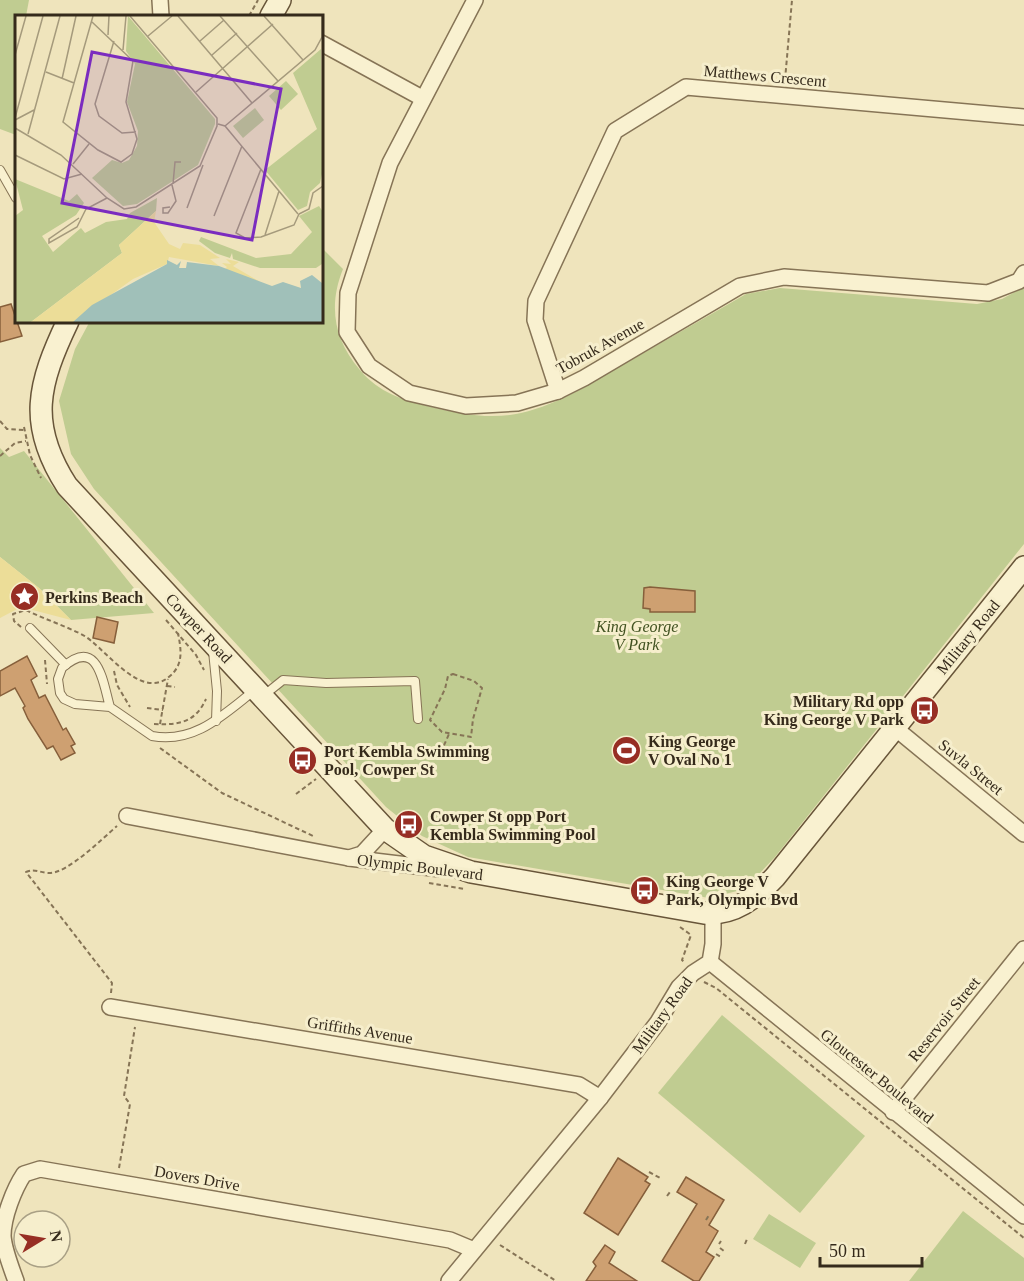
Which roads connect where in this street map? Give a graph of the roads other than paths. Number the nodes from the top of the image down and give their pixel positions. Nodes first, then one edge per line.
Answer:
1 (160, 0) edge
2 (280, 0) edge
3 (475, 0) edge
4 (161, 15) edge
5 (272, 15) edge
6 (322, 44) edge
7 (422, 98) junction
8 (1024, 117) edge
9 (0, 170) edge
10 (15, 196) edge
11 (1024, 273) edge
12 (68, 322) edge
13 (558, 391) junction
14 (1024, 567) edge
15 (26, 628) road end
16 (212, 642) junction
17 (66, 665) junction
18 (259, 694) junction
19 (110, 707) junction
20 (418, 719) dead end
21 (216, 721) junction
22 (895, 728) junction
23 (127, 816) road end
24 (385, 829) junction
25 (1024, 834) edge
26 (349, 858) junction
27 (472, 882) junction
28 (713, 914) junction
29 (1024, 949) edge
30 (710, 962) junction
31 (110, 1007) road end
32 (600, 1098) junction
33 (893, 1112) junction
34 (1024, 1216) edge
35 (474, 1250) junction
36 (16, 1281) edge
37 (449, 1281) edge

1 - 4 street
2 - 5 main road
3 - 7 street, Tobruk Avenue
6 - 7 street
7 - 13 street, Tobruk Avenue
8 - 13 street, Matthews Crescent
9 - 10 lane
11 - 13 street, Tobruk Avenue
12 - 16 main road, Cowper Road
14 - 22 main road, Military Road
15 - 17 lane
16 - 18 main road, Cowper Road
16 - 21 lane
17 - 19 lane
17 - 19 lane
18 - 20 lane
18 - 21 lane
18 - 24 main road, Cowper Road
19 - 21 lane
22 - 25 street, Suvla Street
22 - 28 main road, Military Road
23 - 26 street, Olympic Boulevard
24 - 26 street
24 - 27 main road, Cowper Road
26 - 27 street, Olympic Boulevard
27 - 28 main road, Olympic Boulevard
28 - 30 street
29 - 33 street, Reservoir Street
30 - 32 street, Military Road
30 - 33 street, Gloucester Boulevard
31 - 32 street, Griffiths Avenue
32 - 35 street, Military Road
33 - 34 street, Gloucester Boulevard
35 - 36 street, Dovers Drive
35 - 37 street, Military Road

